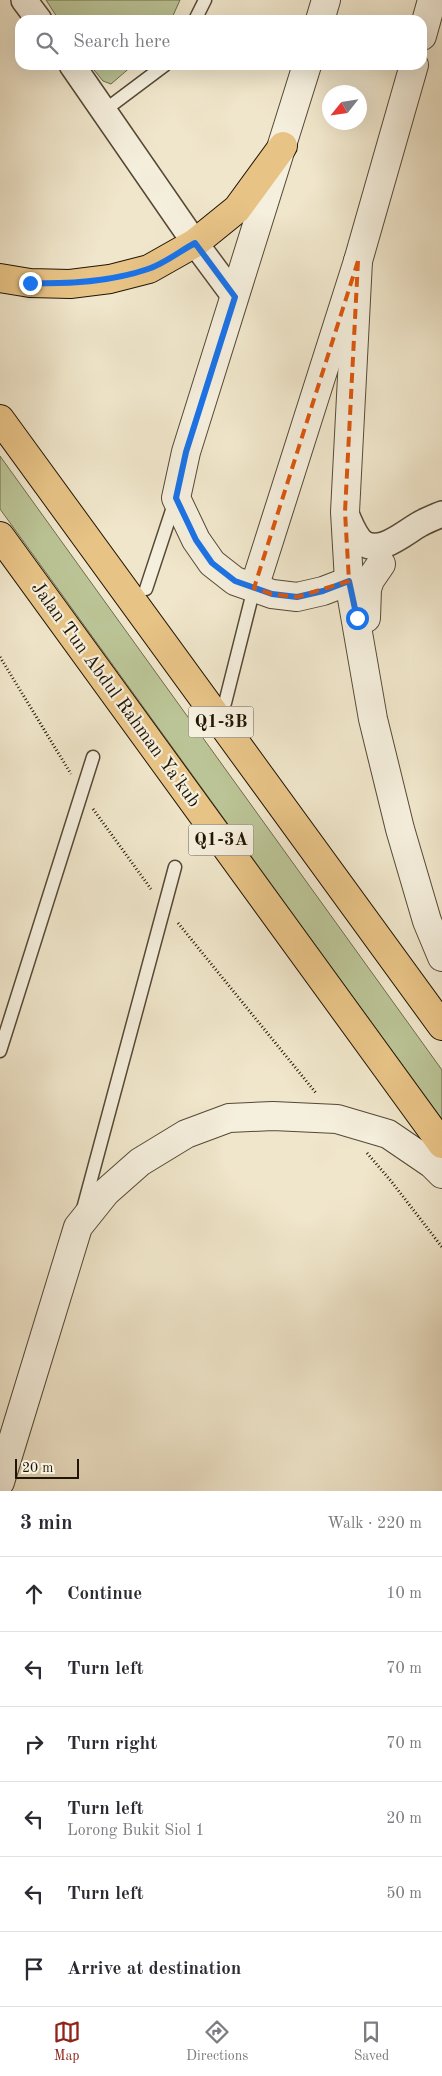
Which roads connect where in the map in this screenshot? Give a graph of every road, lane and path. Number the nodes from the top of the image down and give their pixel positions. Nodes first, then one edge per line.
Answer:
1 (24, 0) edge
2 (205, 0) edge
3 (326, 0) edge
4 (432, 0) edge
5 (35, 15) edge
6 (198, 15) edge
7 (322, 15) edge
8 (427, 18) edge
9 (76, 70) edge
10 (158, 70) edge
11 (306, 70) edge
12 (413, 70) edge
13 (105, 110) junction
14 (283, 146) junction
15 (195, 243) junction
16 (358, 261) junction
17 (0, 278) edge
18 (235, 297) junction
19 (0, 419) edge
20 (176, 498) junction
21 (345, 512) junction
22 (442, 514) edge
23 (442, 521) edge
24 (0, 536) edge
25 (381, 564) junction
26 (349, 581) junction
27 (254, 588) junction
28 (146, 589) dead end
29 (359, 632) junction
30 (0, 657) edge
31 (225, 703) dead end
32 (93, 757) dead end
33 (82, 793) junction
34 (175, 866) dead end
35 (165, 908) junction
36 (442, 957) edge
37 (442, 1026) edge
38 (0, 1051) edge
39 (337, 1119) junction
40 (442, 1144) edge
41 (361, 1147) dead end
42 (442, 1174) edge
43 (78, 1228) junction
44 (442, 1247) edge
45 (0, 1482) edge

1 - 5 street
2 - 6 lane
3 - 7 street
4 - 8 street
9 - 13 street
10 - 13 lane
11 - 14 street
12 - 16 street
13 - 15 street
14 - 15 main road
14 - 18 street
15 - 17 main road
15 - 18 street
16 - 21 street
16 - 27 street
18 - 20 street
19 - 37 main road, Q1-3B
20 - 27 street
20 - 28 lane
21 - 22 street
21 - 26 street
23 - 25 street
24 - 40 main road, Jalan Tun Abdul Rahman Ya'kub / Q1-3A
25 - 26 street
25 - 29 street
26 - 27 street
26 - 29 street
27 - 31 lane
29 - 36 street
30 - 33 path
32 - 33 lane
33 - 35 path
33 - 38 lane
34 - 35 lane
35 - 39 path
35 - 43 lane
39 - 42 street
39 - 43 street
41 - 44 path
43 - 45 street

